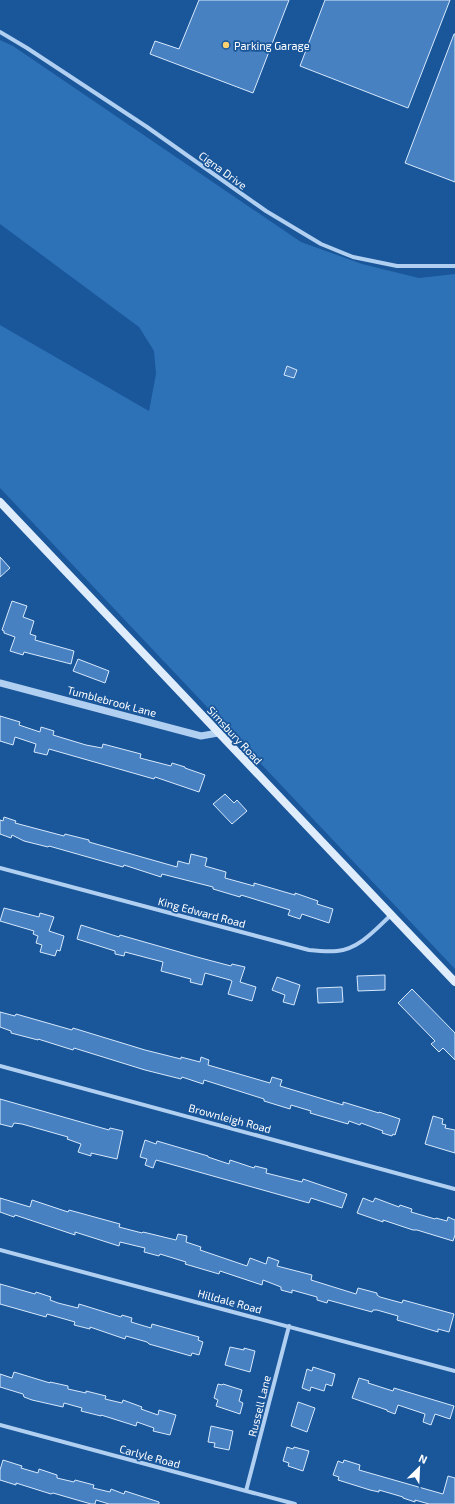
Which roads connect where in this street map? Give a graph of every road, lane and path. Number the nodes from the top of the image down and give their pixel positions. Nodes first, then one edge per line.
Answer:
1 (0, 32) edge
2 (455, 266) edge
3 (0, 502) edge
4 (0, 683) edge
5 (218, 733) junction
6 (0, 868) edge
7 (391, 915) junction
8 (455, 982) edge
9 (0, 1066) edge
10 (455, 1189) edge
11 (0, 1250) edge
12 (289, 1326) junction
13 (455, 1372) edge
14 (0, 1425) edge
15 (246, 1491) junction
16 (295, 1504) edge

1 - 2 street, Cigna Drive
3 - 5 main road, Simsbury Road
4 - 5 street, Tumblebrook Lane
5 - 7 main road, Simsbury Road
6 - 7 street, King Edward Road
7 - 8 main road, Simsbury Road
9 - 10 street, Brownleigh Road
11 - 12 street, Hilldale Road
12 - 13 street, Hilldale Road
12 - 15 street, Russell Lane
14 - 15 street, Carlyle Road
15 - 16 street, Carlyle Road

